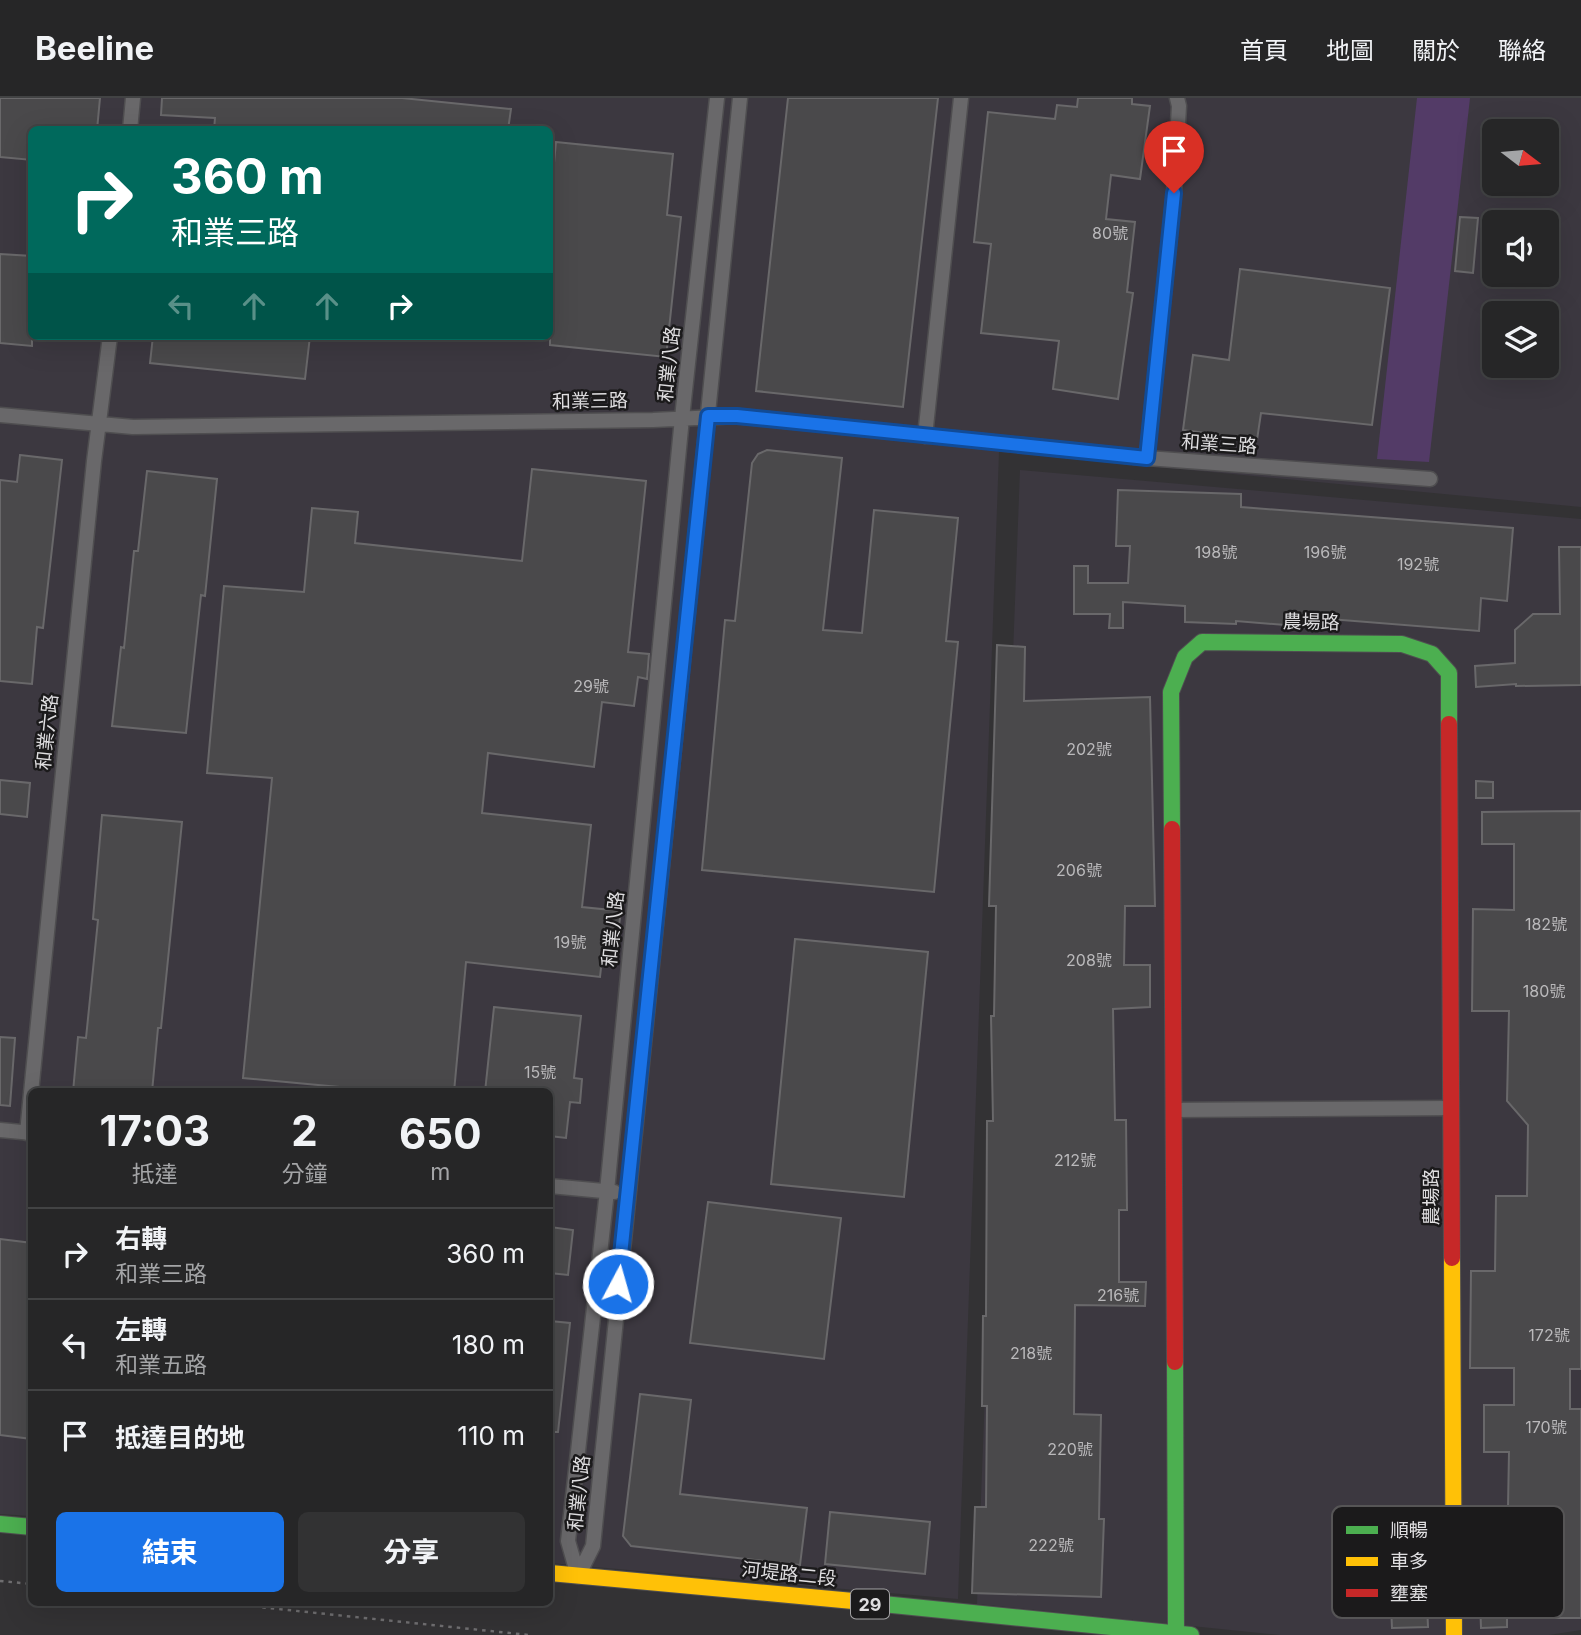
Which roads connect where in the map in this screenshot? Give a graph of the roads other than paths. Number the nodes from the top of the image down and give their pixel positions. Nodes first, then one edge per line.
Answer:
1 (133, 98) edge
2 (717, 98) edge
3 (740, 98) edge
4 (961, 98) edge
5 (1177, 98) edge
6 (130, 126) edge
7 (110, 340) edge
8 (0, 415) edge
9 (708, 416) junction
10 (682, 418) junction
11 (99, 424) junction
12 (925, 436) junction
13 (1147, 458) junction
14 (1430, 479) dead end
15 (33, 1088) edge
16 (1451, 1108) junction
17 (1174, 1110) junction
18 (0, 1130) edge
19 (28, 1133) edge
20 (553, 1186) edge
21 (607, 1191) junction
22 (627, 1194) junction
23 (1453, 1506) edge
24 (0, 1524) edge
25 (28, 1527) edge
26 (553, 1573) edge
27 (578, 1576) junction
28 (1183, 1634) edge

1 - 6 street
2 - 10 street, 和業八路
3 - 9 street, 和業八路
4 - 12 street
5 - 13 street
7 - 11 street, 和業六路
8 - 11 street, 和業三路
9 - 10 street, 和業三路
9 - 12 street, 和業三路
9 - 22 street, 和業八路
10 - 11 street, 和業三路
10 - 21 street, 和業八路
11 - 15 street, 和業六路
12 - 13 street, 和業三路
13 - 14 street, 和業三路
16 - 17 street
16 - 17 street, 農場路
16 - 23 street, 農場路
17 - 28 street, 農場路
18 - 19 street
20 - 21 street
21 - 22 street
21 - 27 street, 和業八路
22 - 27 street, 和業八路
24 - 25 street
26 - 27 street, 河堤路二段 / 29
27 - 28 street, 河堤路二段 / 29

